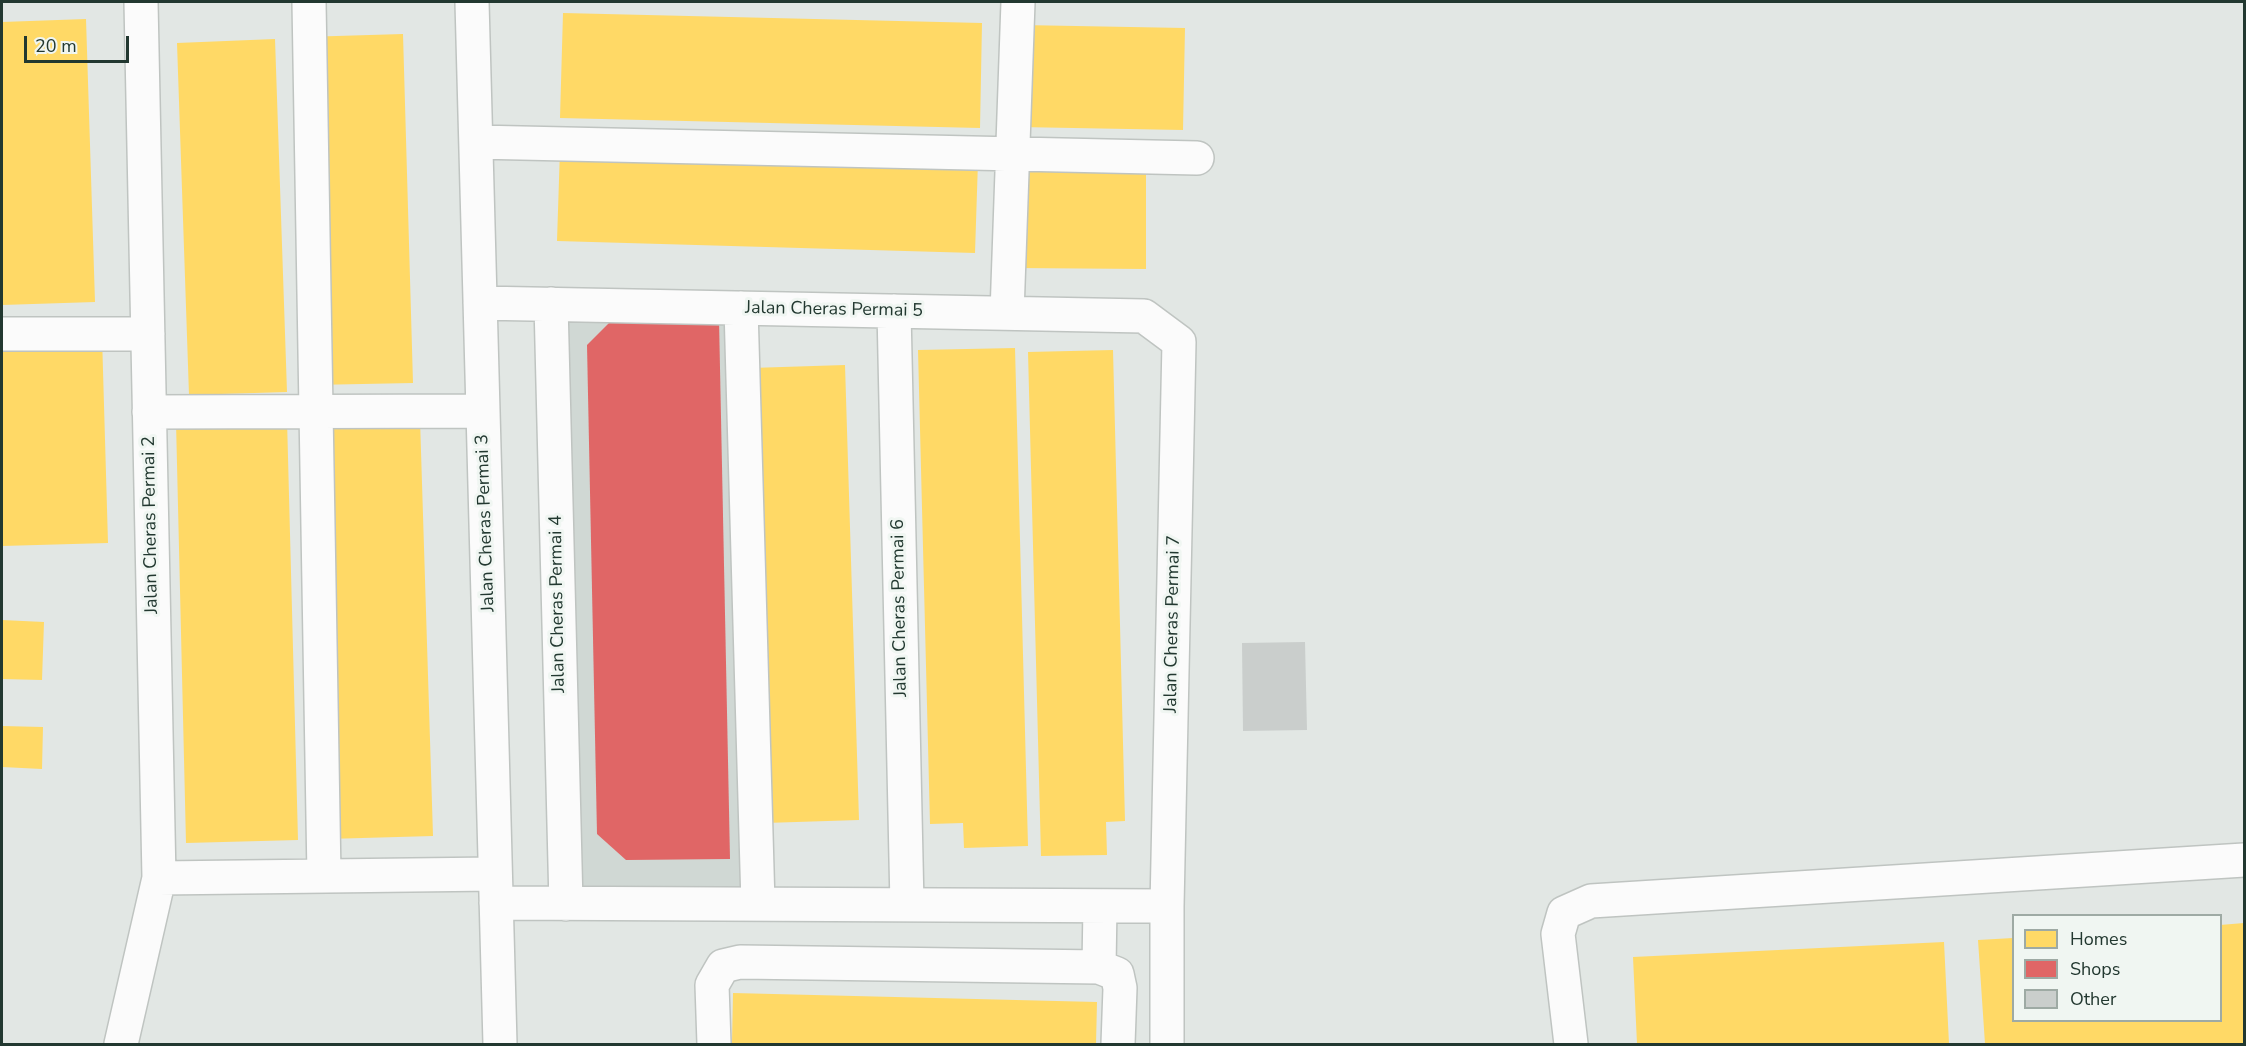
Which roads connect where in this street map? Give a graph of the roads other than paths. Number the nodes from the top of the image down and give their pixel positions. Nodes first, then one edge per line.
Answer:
1 (141, 2) edge
2 (309, 2) edge
3 (472, 2) edge
4 (1018, 2) edge
5 (476, 142) junction
6 (1014, 154) junction
7 (1197, 158) dead end
8 (480, 303) junction
9 (551, 304) junction
10 (741, 308) junction
11 (894, 311) junction
12 (1007, 313) junction
13 (2, 334) edge
14 (148, 334) junction
15 (1179, 342) joint
16 (316, 410) junction
17 (483, 411) junction
18 (149, 412) junction
19 (2244, 860) edge
20 (324, 876) junction
21 (159, 878) junction
22 (495, 888) junction
23 (566, 904) junction
24 (758, 904) junction
25 (907, 905) junction
26 (1100, 906) junction
27 (1167, 906) junction
28 (1099, 967) junction
29 (121, 1044) edge
30 (500, 1044) edge
31 (714, 1044) edge
32 (1119, 1044) edge
33 (1167, 1044) edge
34 (1571, 1044) edge

1 - 14 street, Jalan Cheras Permai 2
2 - 16 street
3 - 5 street, Jalan Cheras Permai 3
4 - 6 street
5 - 6 street
5 - 8 street, Jalan Cheras Permai 3
6 - 7 street
6 - 12 street
8 - 9 street, Jalan Cheras Permai 5
8 - 17 street, Jalan Cheras Permai 3
9 - 10 street, Jalan Cheras Permai 5
9 - 23 street, Jalan Cheras Permai 4
10 - 11 street, Jalan Cheras Permai 5
10 - 24 street
11 - 12 street, Jalan Cheras Permai 5
11 - 25 street, Jalan Cheras Permai 6
12 - 15 street, Jalan Cheras Permai 5
13 - 14 street
14 - 18 street, Jalan Cheras Permai 2
15 - 27 street, Jalan Cheras Permai 7
16 - 17 street
16 - 18 street
16 - 20 street
17 - 22 street, Jalan Cheras Permai 3
18 - 21 street, Jalan Cheras Permai 2
19 - 34 street
20 - 21 street
20 - 22 street
21 - 29 street, Jalan Cheras Permai 2
22 - 23 street
22 - 30 street, Jalan Cheras Permai 3
23 - 24 street
24 - 25 street
25 - 26 street
26 - 27 street
26 - 28 street
27 - 33 street, Jalan Cheras Permai 7
28 - 31 street
28 - 32 street

